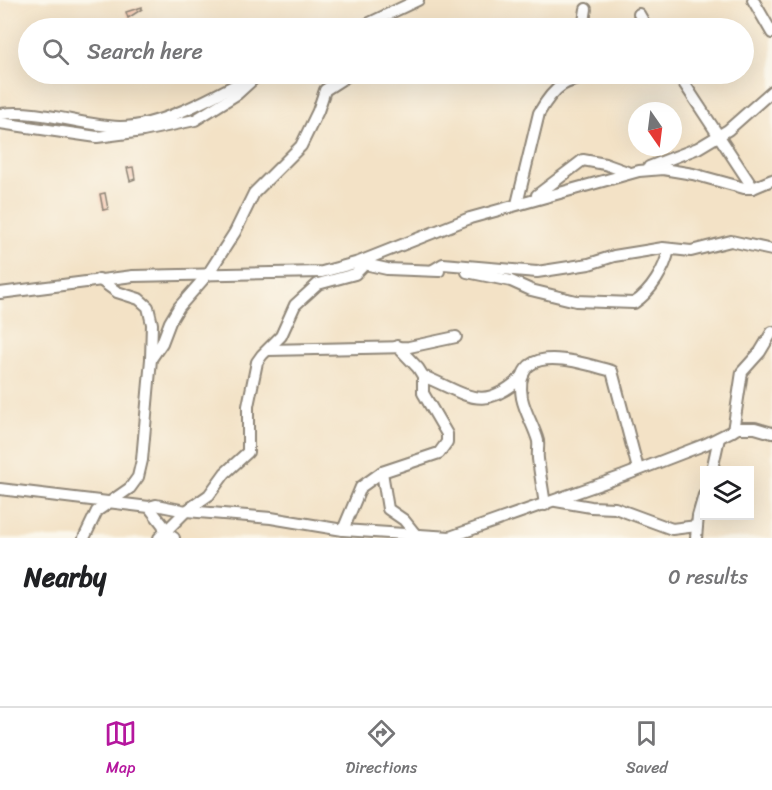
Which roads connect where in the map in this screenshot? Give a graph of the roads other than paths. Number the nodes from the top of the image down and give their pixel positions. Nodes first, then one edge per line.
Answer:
1 (418, 0) edge
2 (753, 0) edge
3 (585, 9) dead end
4 (639, 14) dead end
5 (380, 18) edge
6 (584, 18) edge
7 (641, 18) edge
8 (772, 33) edge
9 (237, 84) edge
10 (248, 84) edge
11 (334, 84) edge
12 (559, 84) edge
13 (563, 84) edge
14 (684, 84) edge
15 (772, 91) edge
16 (554, 92) junction
17 (0, 114) edge
18 (0, 123) edge
19 (718, 136) junction
20 (635, 172) junction
21 (772, 180) edge
22 (753, 188) junction
23 (529, 200) junction
24 (517, 204) junction
25 (669, 249) junction
26 (772, 250) edge
27 (362, 263) junction
28 (433, 270) junction
29 (208, 274) junction
30 (99, 279) junction
31 (0, 293) edge
32 (772, 332) edge
33 (456, 337) dead end
34 (397, 346) junction
35 (267, 350) junction
36 (152, 359) junction
37 (423, 376) junction
38 (523, 376) junction
39 (502, 394) junction
40 (524, 406) junction
41 (733, 431) junction
42 (772, 433) edge
43 (719, 438) junction
44 (713, 466) edge
45 (638, 469) junction
46 (382, 472) junction
47 (0, 489) edge
48 (550, 503) junction
49 (107, 504) junction
50 (149, 507) junction
51 (186, 511) junction
52 (700, 514) edge
53 (697, 525) junction
54 (343, 530) junction
55 (416, 535) junction
56 (166, 536) edge
57 (84, 538) edge
58 (696, 538) edge

1 - 5 street
2 - 8 street
3 - 6 street
4 - 7 street
9 - 17 street
10 - 18 street
11 - 29 street
12 - 16 street
13 - 16 street
14 - 19 street
15 - 19 street
16 - 24 street
19 - 20 street
19 - 22 street
20 - 22 street
20 - 23 street
20 - 23 street
21 - 22 street
23 - 24 street
24 - 27 street
25 - 26 street
25 - 28 street
25 - 28 street
27 - 28 street
27 - 29 street
27 - 35 street
29 - 30 street
29 - 36 street
30 - 31 street
30 - 36 street
32 - 41 street
33 - 34 street
34 - 35 street
34 - 37 street
35 - 51 street
36 - 49 street
37 - 39 street
37 - 46 street
38 - 39 street
38 - 40 street
38 - 45 street
39 - 40 street
40 - 48 street
41 - 42 street
41 - 43 street
43 - 44 street
43 - 45 street
45 - 48 street
46 - 54 street
46 - 55 street
47 - 49 street
48 - 53 street
48 - 55 street
49 - 50 street
49 - 57 street
50 - 51 street
50 - 56 street
51 - 54 street
51 - 56 street
52 - 53 street
53 - 58 street
54 - 55 street

